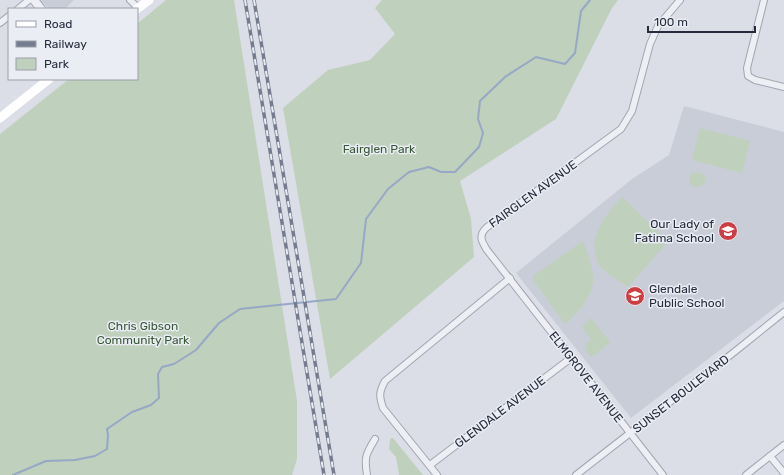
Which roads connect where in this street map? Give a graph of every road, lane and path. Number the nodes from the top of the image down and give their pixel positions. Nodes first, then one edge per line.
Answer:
1 (29, 0) edge
2 (34, 0) edge
3 (130, 0) edge
4 (149, 0) edge
5 (680, 0) edge
6 (764, 0) edge
7 (19, 8) edge
8 (40, 8) edge
9 (137, 8) edge
10 (138, 9) edge
11 (8, 17) edge
12 (0, 23) edge
13 (48, 80) edge
14 (784, 87) edge
15 (0, 118) edge
16 (510, 278) junction
17 (784, 312) edge
18 (571, 358) junction
19 (630, 434) junction
20 (375, 439) dead end
21 (784, 446) edge
22 (770, 456) junction
23 (430, 465) junction
24 (784, 473) edge
25 (366, 475) edge
26 (438, 475) edge
27 (576, 475) edge
28 (663, 475) edge
29 (746, 475) edge

1 - 7 street
2 - 8 street
3 - 9 street
4 - 10 main road
5 - 16 street, FAIRGLEN AVENUE
6 - 14 street
11 - 12 street
13 - 15 main road
16 - 18 street, ELMGROVE AVENUE
16 - 23 street
17 - 19 street, SUNSET BOULEVARD
18 - 19 street, ELMGROVE AVENUE
18 - 23 street, GLENDALE AVENUE
19 - 27 street, SUNSET BOULEVARD
19 - 28 street, ELMGROVE AVENUE
20 - 25 street
21 - 22 street
22 - 24 street
22 - 29 street
23 - 26 street

